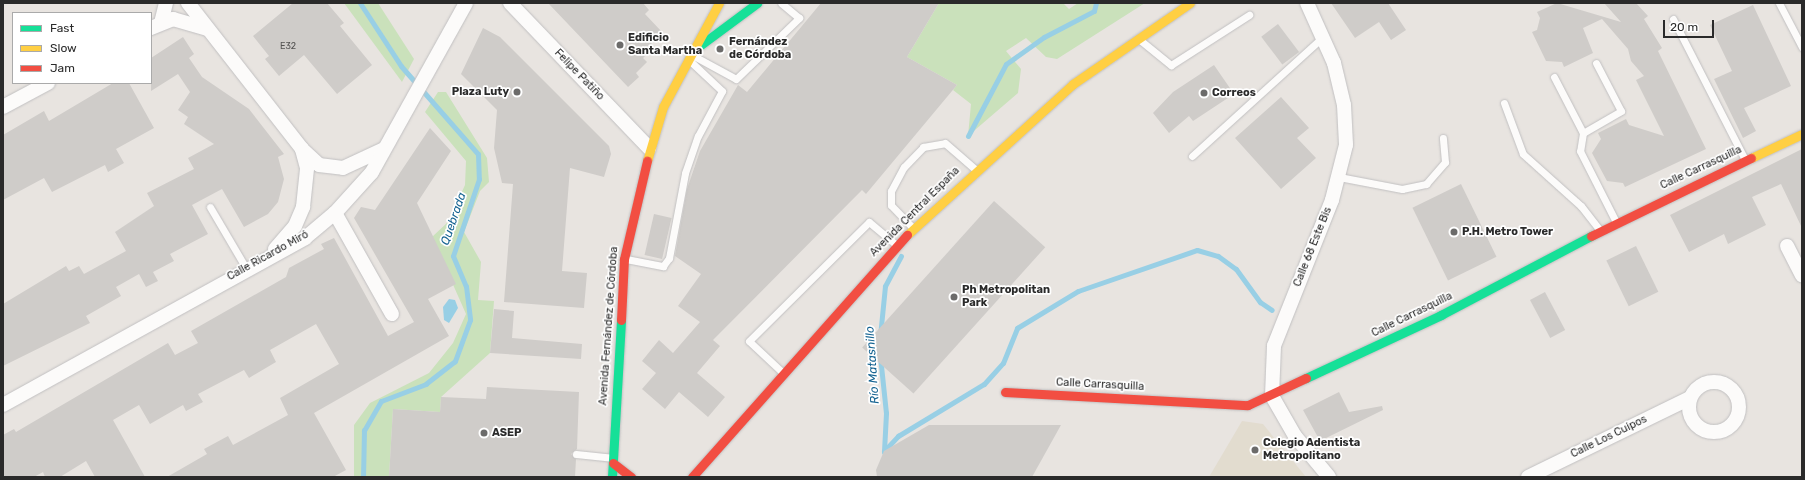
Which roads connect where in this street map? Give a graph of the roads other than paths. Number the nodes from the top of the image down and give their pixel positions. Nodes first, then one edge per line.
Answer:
1 (166, 3) edge
2 (188, 3) edge
3 (466, 3) edge
4 (510, 3) edge
5 (719, 3) edge
6 (757, 3) edge
7 (781, 3) edge
8 (1190, 3) edge
9 (1307, 3) edge
10 (1779, 3) edge
11 (1249, 16) dead end
12 (1673, 19) dead end
13 (156, 25) edge
14 (210, 31) junction
15 (1323, 37) junction
16 (1139, 38) junction
17 (1802, 47) edge
18 (692, 54) junction
19 (1596, 63) dead end
20 (1554, 77) dead end
21 (46, 84) edge
22 (1504, 103) dead end
23 (3, 107) edge
24 (1583, 133) junction
25 (1802, 134) edge
26 (1443, 138) dead end
27 (302, 148) junction
28 (384, 148) junction
29 (649, 148) junction
30 (1192, 156) dead end
31 (1745, 160) junction
32 (975, 169) junction
33 (1339, 177) junction
34 (210, 207) dead end
35 (334, 212) junction
36 (1616, 222) junction
37 (914, 229) junction
38 (1600, 231) junction
39 (897, 246) junction
40 (1787, 246) dead end
41 (271, 254) junction
42 (624, 259) junction
43 (246, 268) junction
44 (1802, 275) edge
45 (392, 314) dead end
46 (784, 373) junction
47 (1005, 392) dead end
48 (1272, 396) junction
49 (1690, 398) dead end
50 (3, 405) edge
51 (576, 454) dead end
52 (613, 461) junction
53 (612, 477) edge
54 (631, 477) edge
55 (692, 477) edge
56 (1329, 477) edge
57 (1528, 477) edge

1 - 13 street
2 - 14 street
3 - 28 street, Calle Ricardo Miró
4 - 29 street, Felipe Patiño
5 - 18 main road, Avenida Fernández de Córdoba
6 - 18 main road
7 - 18 lane
8 - 16 main road, Avenida Central España
9 - 15 street, Calle 68 Este Bis
10 - 17 lane
11 - 16 lane
12 - 31 lane
13 - 14 street
14 - 27 street
15 - 30 lane
15 - 33 street, Calle 68 Este Bis
16 - 32 main road, Avenida Central España
18 - 29 main road, Avenida Fernández de Córdoba
18 - 42 lane
19 - 24 lane
20 - 24 lane
21 - 23 street
22 - 38 lane
24 - 36 lane
25 - 31 main road, Calle Carrasquilla
26 - 33 lane
27 - 28 street
27 - 41 street
28 - 35 street, Calle Ricardo Miró
29 - 42 main road, Avenida Fernández de Córdoba
31 - 36 main road, Calle Carrasquilla
32 - 37 main road, Avenida Central España
32 - 37 lane
33 - 48 street, Calle 68 Este Bis
34 - 43 lane
35 - 41 street, Calle Ricardo Miró
35 - 45 street
36 - 38 main road, Calle Carrasquilla
37 - 39 main road, Avenida Central España
38 - 48 main road, Calle Carrasquilla
39 - 46 main road, Avenida Central España
39 - 46 lane
40 - 44 street
41 - 43 street, Calle Ricardo Miró
42 - 52 main road, Avenida Fernández de Córdoba
43 - 50 street, Calle Ricardo Miró
46 - 55 main road, Avenida Central España
47 - 48 main road, Calle Carrasquilla
48 - 56 street
49 - 57 street, Calle Los Cuipos
51 - 52 lane
52 - 53 main road, Avenida Fernández de Córdoba
52 - 54 main road

